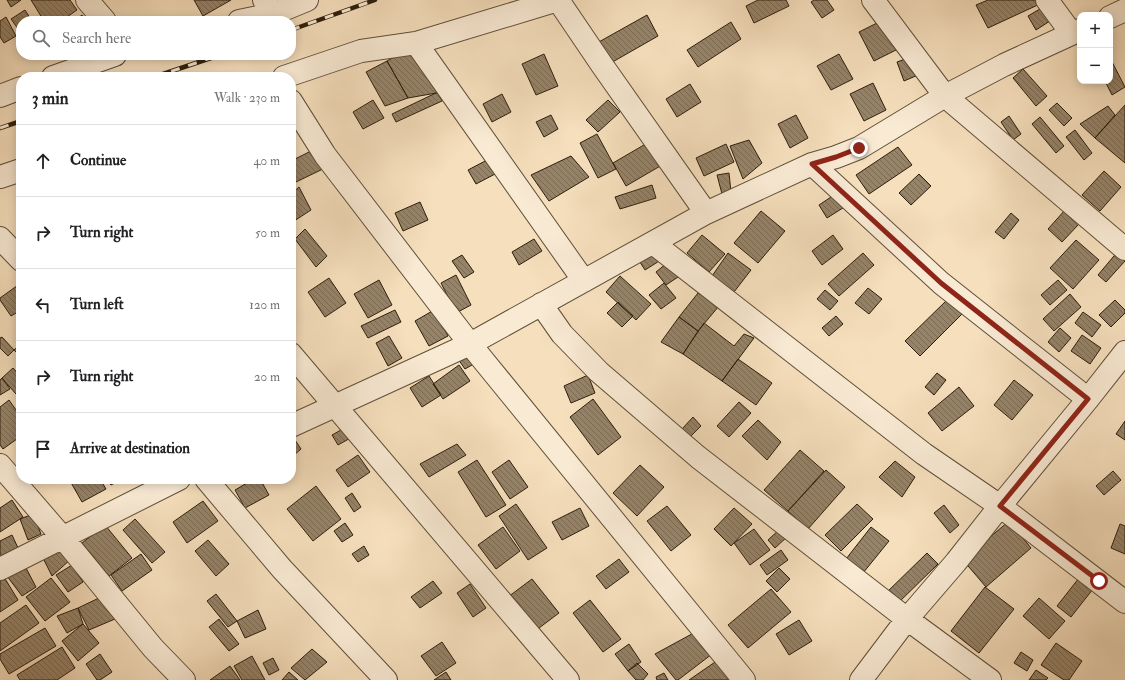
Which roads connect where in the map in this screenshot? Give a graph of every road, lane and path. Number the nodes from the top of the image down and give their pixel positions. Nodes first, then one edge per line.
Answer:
1 (87, 0) edge
2 (307, 0) edge
3 (558, 0) edge
4 (873, 0) edge
5 (1047, 0) edge
6 (269, 7) edge
7 (1125, 10) edge
8 (101, 16) edge
9 (250, 16) edge
10 (1113, 16) edge
11 (1076, 32) edge
12 (416, 43) junction
13 (101, 60) edge
14 (67, 72) edge
15 (296, 73) edge
16 (16, 90) edge
17 (0, 96) edge
18 (945, 96) junction
19 (296, 109) edge
20 (812, 164) junction
21 (16, 172) edge
22 (0, 177) edge
23 (706, 213) junction
24 (0, 238) edge
25 (653, 243) junction
26 (1125, 249) edge
27 (16, 255) edge
28 (584, 280) junction
29 (541, 304) junction
30 (470, 344) junction
31 (1125, 352) edge
32 (296, 360) edge
33 (1088, 399) junction
34 (334, 406) junction
35 (296, 424) edge
36 (0, 465) edge
37 (16, 484) edge
38 (16, 484) edge
39 (169, 484) edge
40 (210, 484) edge
41 (1000, 506) junction
42 (63, 538) junction
43 (0, 569) edge
44 (1125, 602) edge
45 (907, 619) junction
46 (184, 680) edge
47 (386, 680) edge
48 (568, 680) edge
49 (744, 680) edge
50 (861, 680) edge
51 (990, 680) edge

1 - 8 street
2 - 6 street
3 - 12 street
3 - 23 street
4 - 18 street
5 - 11 street
6 - 9 street
7 - 10 street
11 - 18 street
12 - 15 street
12 - 28 street
13 - 14 street
16 - 17 street
18 - 20 street
18 - 26 street
19 - 30 street
20 - 23 street
20 - 33 street
21 - 22 street
23 - 25 street
24 - 27 street
25 - 28 street
25 - 41 street
28 - 29 street
29 - 30 street
29 - 45 street
30 - 34 street
30 - 49 street
31 - 33 street
32 - 34 street
33 - 41 street
34 - 35 street
34 - 48 street
36 - 38 street
37 - 42 street
39 - 42 street
40 - 47 street
41 - 44 street
41 - 45 street
42 - 43 street
42 - 46 street
45 - 50 street
45 - 51 street

